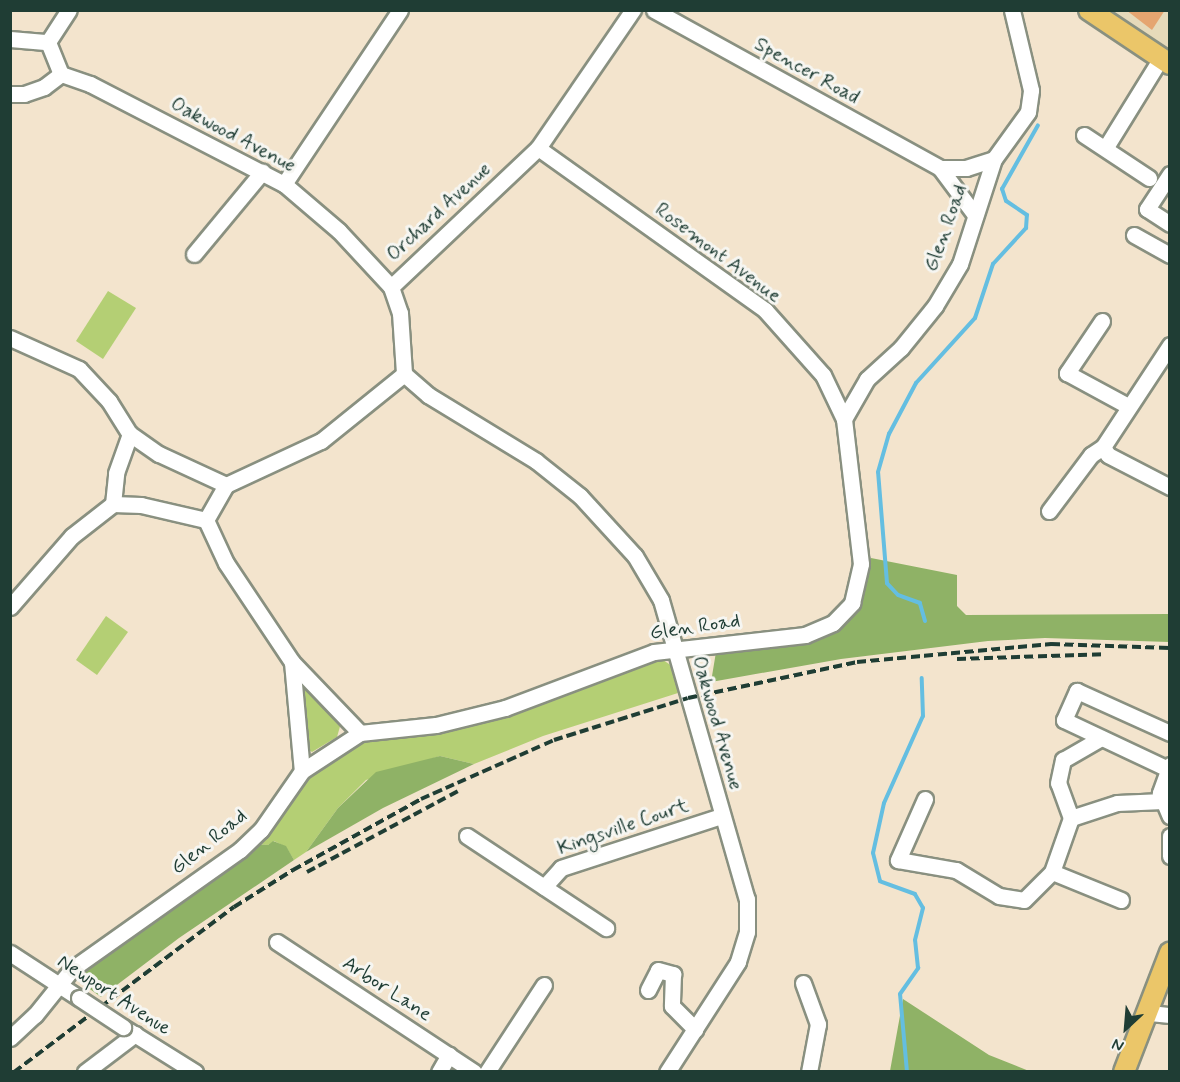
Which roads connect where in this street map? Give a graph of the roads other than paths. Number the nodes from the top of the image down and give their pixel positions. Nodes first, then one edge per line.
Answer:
1 (69, 10) edge
2 (400, 10) edge
3 (633, 10) edge
4 (654, 10) edge
5 (1012, 10) edge
6 (1089, 10) edge
7 (10, 39) edge
8 (48, 42) junction
9 (1165, 61) edge
10 (61, 74) junction
11 (10, 93) edge
12 (1084, 135) dead end
13 (1106, 147) junction
14 (538, 148) junction
15 (994, 159) junction
16 (940, 168) junction
17 (262, 172) junction
18 (1170, 174) edge
19 (1149, 178) dead end
20 (284, 184) junction
21 (975, 215) junction
22 (1170, 224) edge
23 (1134, 235) dead end
24 (194, 255) dead end
25 (1170, 255) edge
26 (391, 287) junction
27 (1102, 321) dead end
28 (10, 338) edge
29 (1170, 345) edge
30 (404, 374) junction
31 (1128, 406) junction
32 (844, 418) junction
33 (130, 434) junction
34 (1102, 447) junction
35 (226, 485) junction
36 (1170, 487) edge
37 (113, 504) junction
38 (1049, 511) dead end
39 (206, 520) junction
40 (10, 607) edge
41 (674, 648) junction
42 (292, 662) junction
43 (360, 733) junction
44 (1170, 734) edge
45 (1101, 738) junction
46 (1169, 767) edge
47 (302, 771) junction
48 (925, 799) dead end
49 (1163, 801) junction
50 (721, 816) junction
51 (1170, 816) edge
52 (1071, 818) junction
53 (467, 836) dead end
54 (1170, 836) edge
55 (1170, 856) edge
56 (1052, 872) junction
57 (544, 887) junction
58 (1120, 900) dead end
59 (606, 928) dead end
60 (277, 942) dead end
61 (10, 953) edge
62 (1170, 953) edge
63 (803, 983) dead end
64 (57, 984) junction
65 (544, 985) dead end
66 (648, 990) dead end
67 (1150, 1012) junction
68 (1170, 1015) edge
69 (695, 1029) junction
70 (129, 1031) junction
71 (10, 1038) edge
72 (448, 1055) junction
73 (85, 1071) edge
74 (192, 1071) edge
75 (439, 1071) edge
76 (474, 1071) edge
77 (487, 1071) edge
78 (667, 1071) edge
79 (809, 1071) edge
80 (1124, 1071) edge

1 - 8 street
2 - 20 street
3 - 14 street, Orchard Avenue
4 - 16 street, Spencer Road
5 - 15 street, Glen Road
6 - 9 main road
7 - 8 street
8 - 10 street
9 - 13 street
10 - 11 street
10 - 17 street, Oakwood Avenue
12 - 13 street
13 - 19 street
14 - 26 street, Orchard Avenue
14 - 32 street, Rosemont Avenue
15 - 16 street
15 - 21 street, Glen Road
16 - 21 street, Spencer Road
17 - 20 street, Oakwood Avenue
17 - 24 street
18 - 22 street
20 - 26 street, Oakwood Avenue
21 - 32 street, Glen Road
23 - 25 street
26 - 30 street, Orchard Avenue
27 - 31 street
28 - 33 street
29 - 31 street
30 - 35 street
30 - 41 street, Oakwood Avenue
31 - 34 street
32 - 41 street, Glen Road
33 - 35 street
33 - 37 street
34 - 36 street
34 - 38 street
35 - 39 street
37 - 39 street
37 - 40 street
39 - 42 street
41 - 43 street, Glen Road
41 - 50 street, Oakwood Avenue
42 - 43 street
42 - 47 street
43 - 47 street, Glen Road
44 - 45 street
45 - 46 street
45 - 52 street
46 - 49 street
47 - 64 street, Glen Road
48 - 56 street
49 - 51 street
49 - 52 street
50 - 57 street, Kingsville Court
50 - 69 street, Oakwood Avenue
52 - 56 street
53 - 57 street
54 - 55 street
56 - 58 street
57 - 59 street
60 - 72 street, Arbor Lane
61 - 64 street, Newport Avenue
62 - 67 main road
63 - 79 street
64 - 70 street, Newport Avenue, bridge
64 - 71 street, Glen Road
65 - 77 street
66 - 69 street
67 - 68 street
67 - 80 main road
69 - 78 street, Oakwood Avenue
70 - 73 street
70 - 74 street, Newport Avenue
72 - 75 street
72 - 76 street, Arbor Lane

